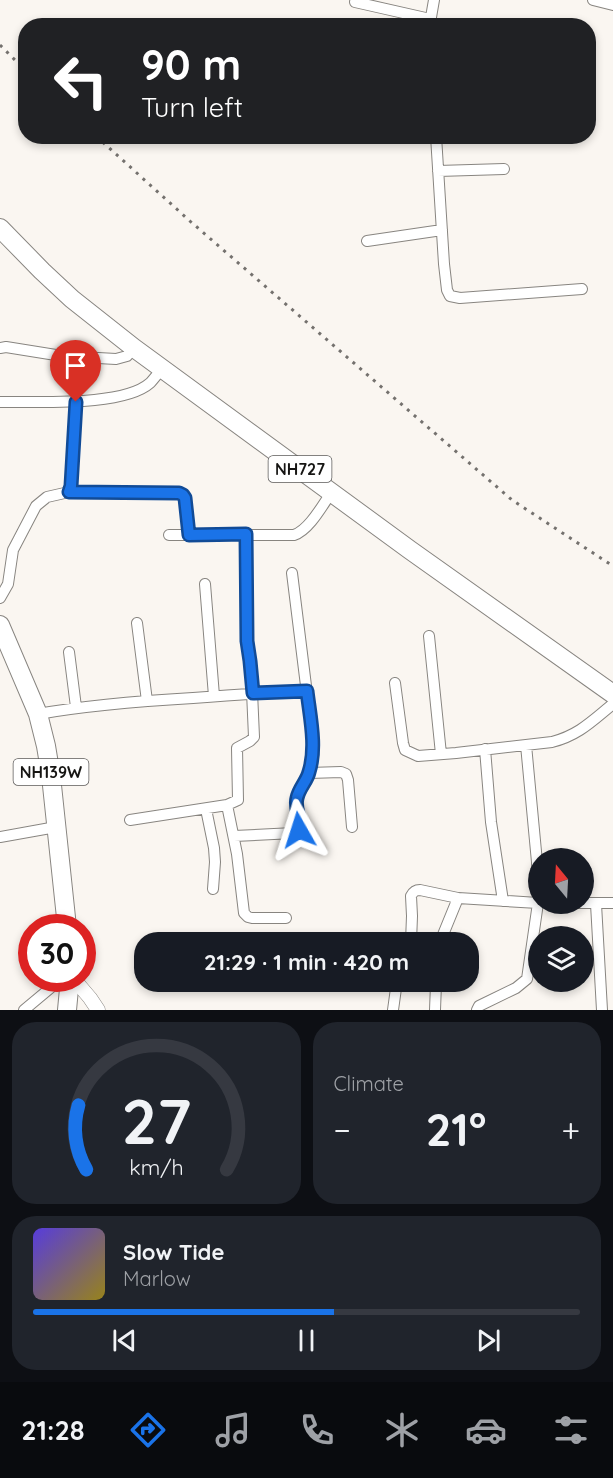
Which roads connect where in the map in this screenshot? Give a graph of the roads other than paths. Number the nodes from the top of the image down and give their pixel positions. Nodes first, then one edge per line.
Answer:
1 (434, 0) edge
2 (593, 0) edge
3 (355, 2) dead end
4 (613, 5) edge
5 (415, 18) edge
6 (431, 18) edge
7 (436, 144) edge
8 (504, 169) dead end
9 (438, 171) junction
10 (0, 228) edge
11 (442, 230) junction
12 (367, 241) dead end
13 (582, 289) dead end
14 (0, 348) edge
15 (134, 348) junction
16 (162, 369) junction
17 (0, 402) edge
18 (76, 402) junction
19 (69, 492) junction
20 (331, 493) junction
21 (246, 534) junction
22 (169, 535) dead end
23 (189, 535) junction
24 (292, 573) dead end
25 (205, 584) dead end
26 (0, 597) edge
27 (137, 623) dead end
28 (0, 625) edge
29 (429, 636) dead end
30 (69, 652) dead end
31 (394, 683) dead end
32 (307, 691) junction
33 (253, 693) junction
34 (613, 694) edge
35 (214, 696) junction
36 (147, 701) junction
37 (613, 704) edge
38 (76, 707) junction
39 (38, 714) junction
40 (526, 745) junction
41 (485, 749) junction
42 (441, 754) junction
43 (309, 773) junction
44 (227, 805) junction
45 (207, 809) junction
46 (130, 820) dead end
47 (56, 827) junction
48 (352, 827) dead end
49 (0, 837) edge
50 (234, 837) junction
51 (536, 848) edge
52 (213, 889) dead end
53 (458, 898) junction
54 (503, 901) junction
55 (528, 902) edge
56 (613, 903) edge
57 (596, 904) joint
58 (66, 914) edge
59 (536, 914) edge
60 (286, 918) dead end
61 (411, 932) edge
62 (444, 932) edge
63 (46, 992) edge
64 (69, 992) edge
65 (84, 992) edge
66 (395, 992) edge
67 (436, 992) edge
68 (24, 1010) edge
69 (68, 1010) edge
70 (98, 1010) edge
71 (393, 1010) edge
72 (435, 1010) edge
73 (477, 1010) edge
74 (602, 1010) edge

1 - 6 street
2 - 4 street
3 - 5 street
7 - 9 street
8 - 9 street
9 - 11 street
10 - 15 highway, NH727
11 - 12 street
11 - 13 street
14 - 15 street
15 - 16 highway, NH727
16 - 18 street
16 - 20 highway, NH727
17 - 18 street
18 - 19 street
19 - 23 street
19 - 26 street
20 - 21 street
20 - 34 highway, NH727
21 - 23 street
21 - 33 street
22 - 23 street
24 - 32 street
25 - 35 street
27 - 36 street
28 - 39 highway, NH139W
29 - 42 street
30 - 38 street
31 - 42 street
32 - 33 street
32 - 43 street
33 - 35 street
33 - 44 street
35 - 36 street
36 - 38 street
37 - 40 street
38 - 39 street
39 - 47 highway, NH139W
40 - 41 street
40 - 51 street
41 - 42 street
41 - 54 street
43 - 48 street
43 - 50 street
44 - 45 street
44 - 50 street
45 - 46 street
45 - 52 street
47 - 49 street
47 - 58 highway, NH139W
50 - 60 street
53 - 54 street
53 - 61 street
53 - 62 street
54 - 55 street
56 - 57 street
57 - 74 street
59 - 73 street
63 - 68 street
64 - 69 highway
65 - 70 street
66 - 71 street
67 - 72 street

